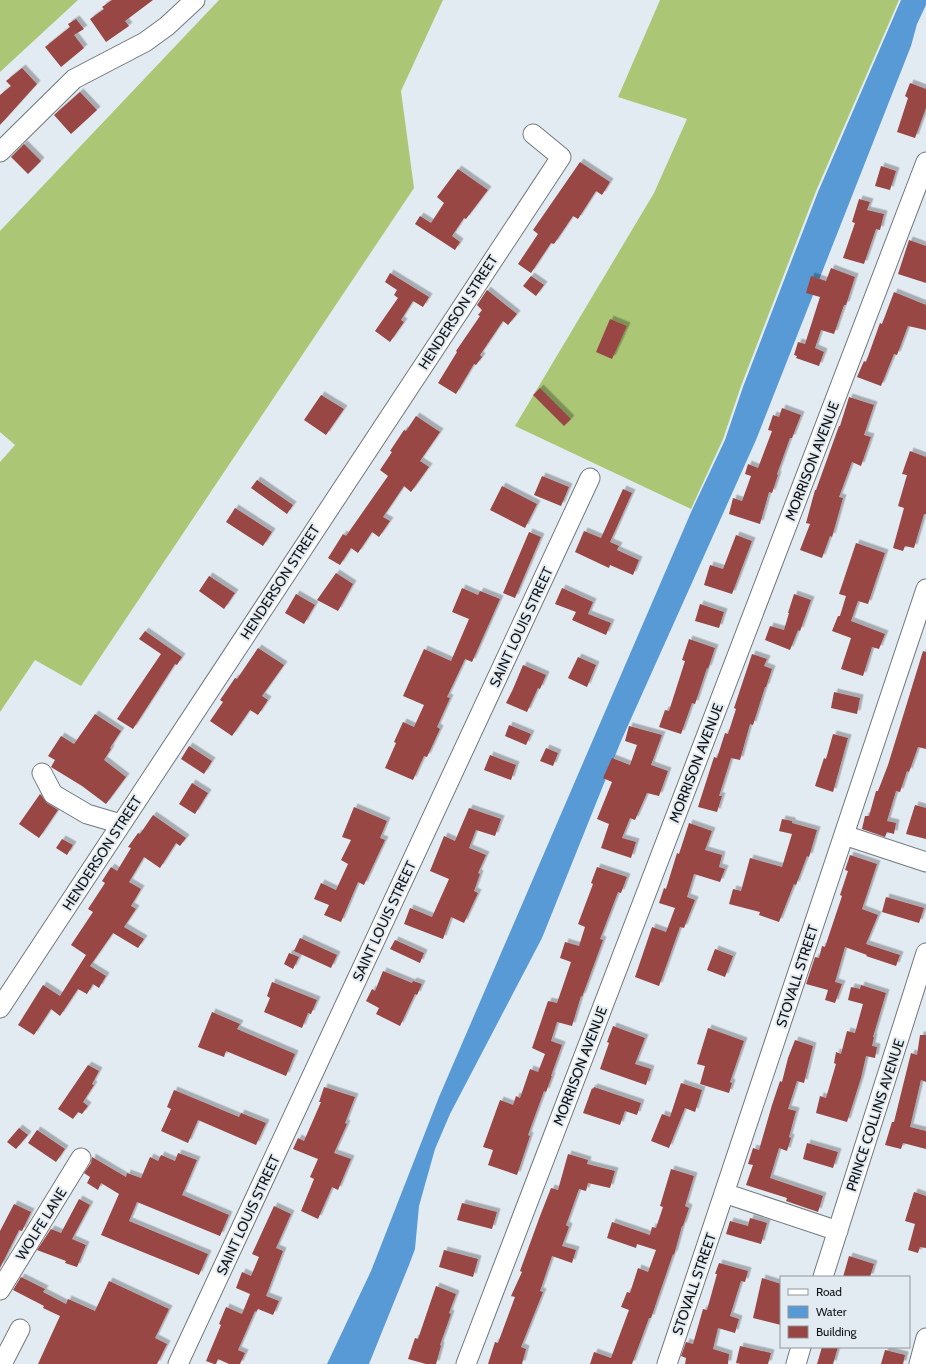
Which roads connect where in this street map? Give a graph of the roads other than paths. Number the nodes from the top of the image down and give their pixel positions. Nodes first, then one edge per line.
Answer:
1 (195, 0) edge
2 (533, 134) dead end
3 (0, 152) edge
4 (926, 162) edge
5 (590, 478) dead end
6 (926, 589) edge
7 (42, 773) dead end
8 (121, 824) junction
9 (844, 835) junction
10 (926, 862) edge
11 (926, 953) edge
12 (0, 1008) edge
13 (81, 1158) dead end
14 (724, 1193) junction
15 (838, 1231) junction
16 (823, 1276) edge
17 (0, 1290) edge
18 (20, 1330) dead end
19 (926, 1338) edge
20 (801, 1348) edge
21 (2, 1364) edge
22 (178, 1364) edge
23 (466, 1364) edge
24 (667, 1364) edge
25 (796, 1364) edge
26 (919, 1364) edge

1 - 3 street
2 - 8 street, HENDERSON STREET
4 - 23 street, MORRISON AVENUE
5 - 22 street, SAINT LOUIS STREET
6 - 9 street, STOVALL STREET
7 - 8 street
8 - 12 street, HENDERSON STREET
9 - 10 street
9 - 14 street, STOVALL STREET
11 - 15 street, PRINCE COLLINS AVENUE
13 - 17 street, WOLFE LANE
14 - 15 street
14 - 24 street, STOVALL STREET
15 - 16 street, PRINCE COLLINS AVENUE
18 - 21 street
19 - 26 street
20 - 25 street

